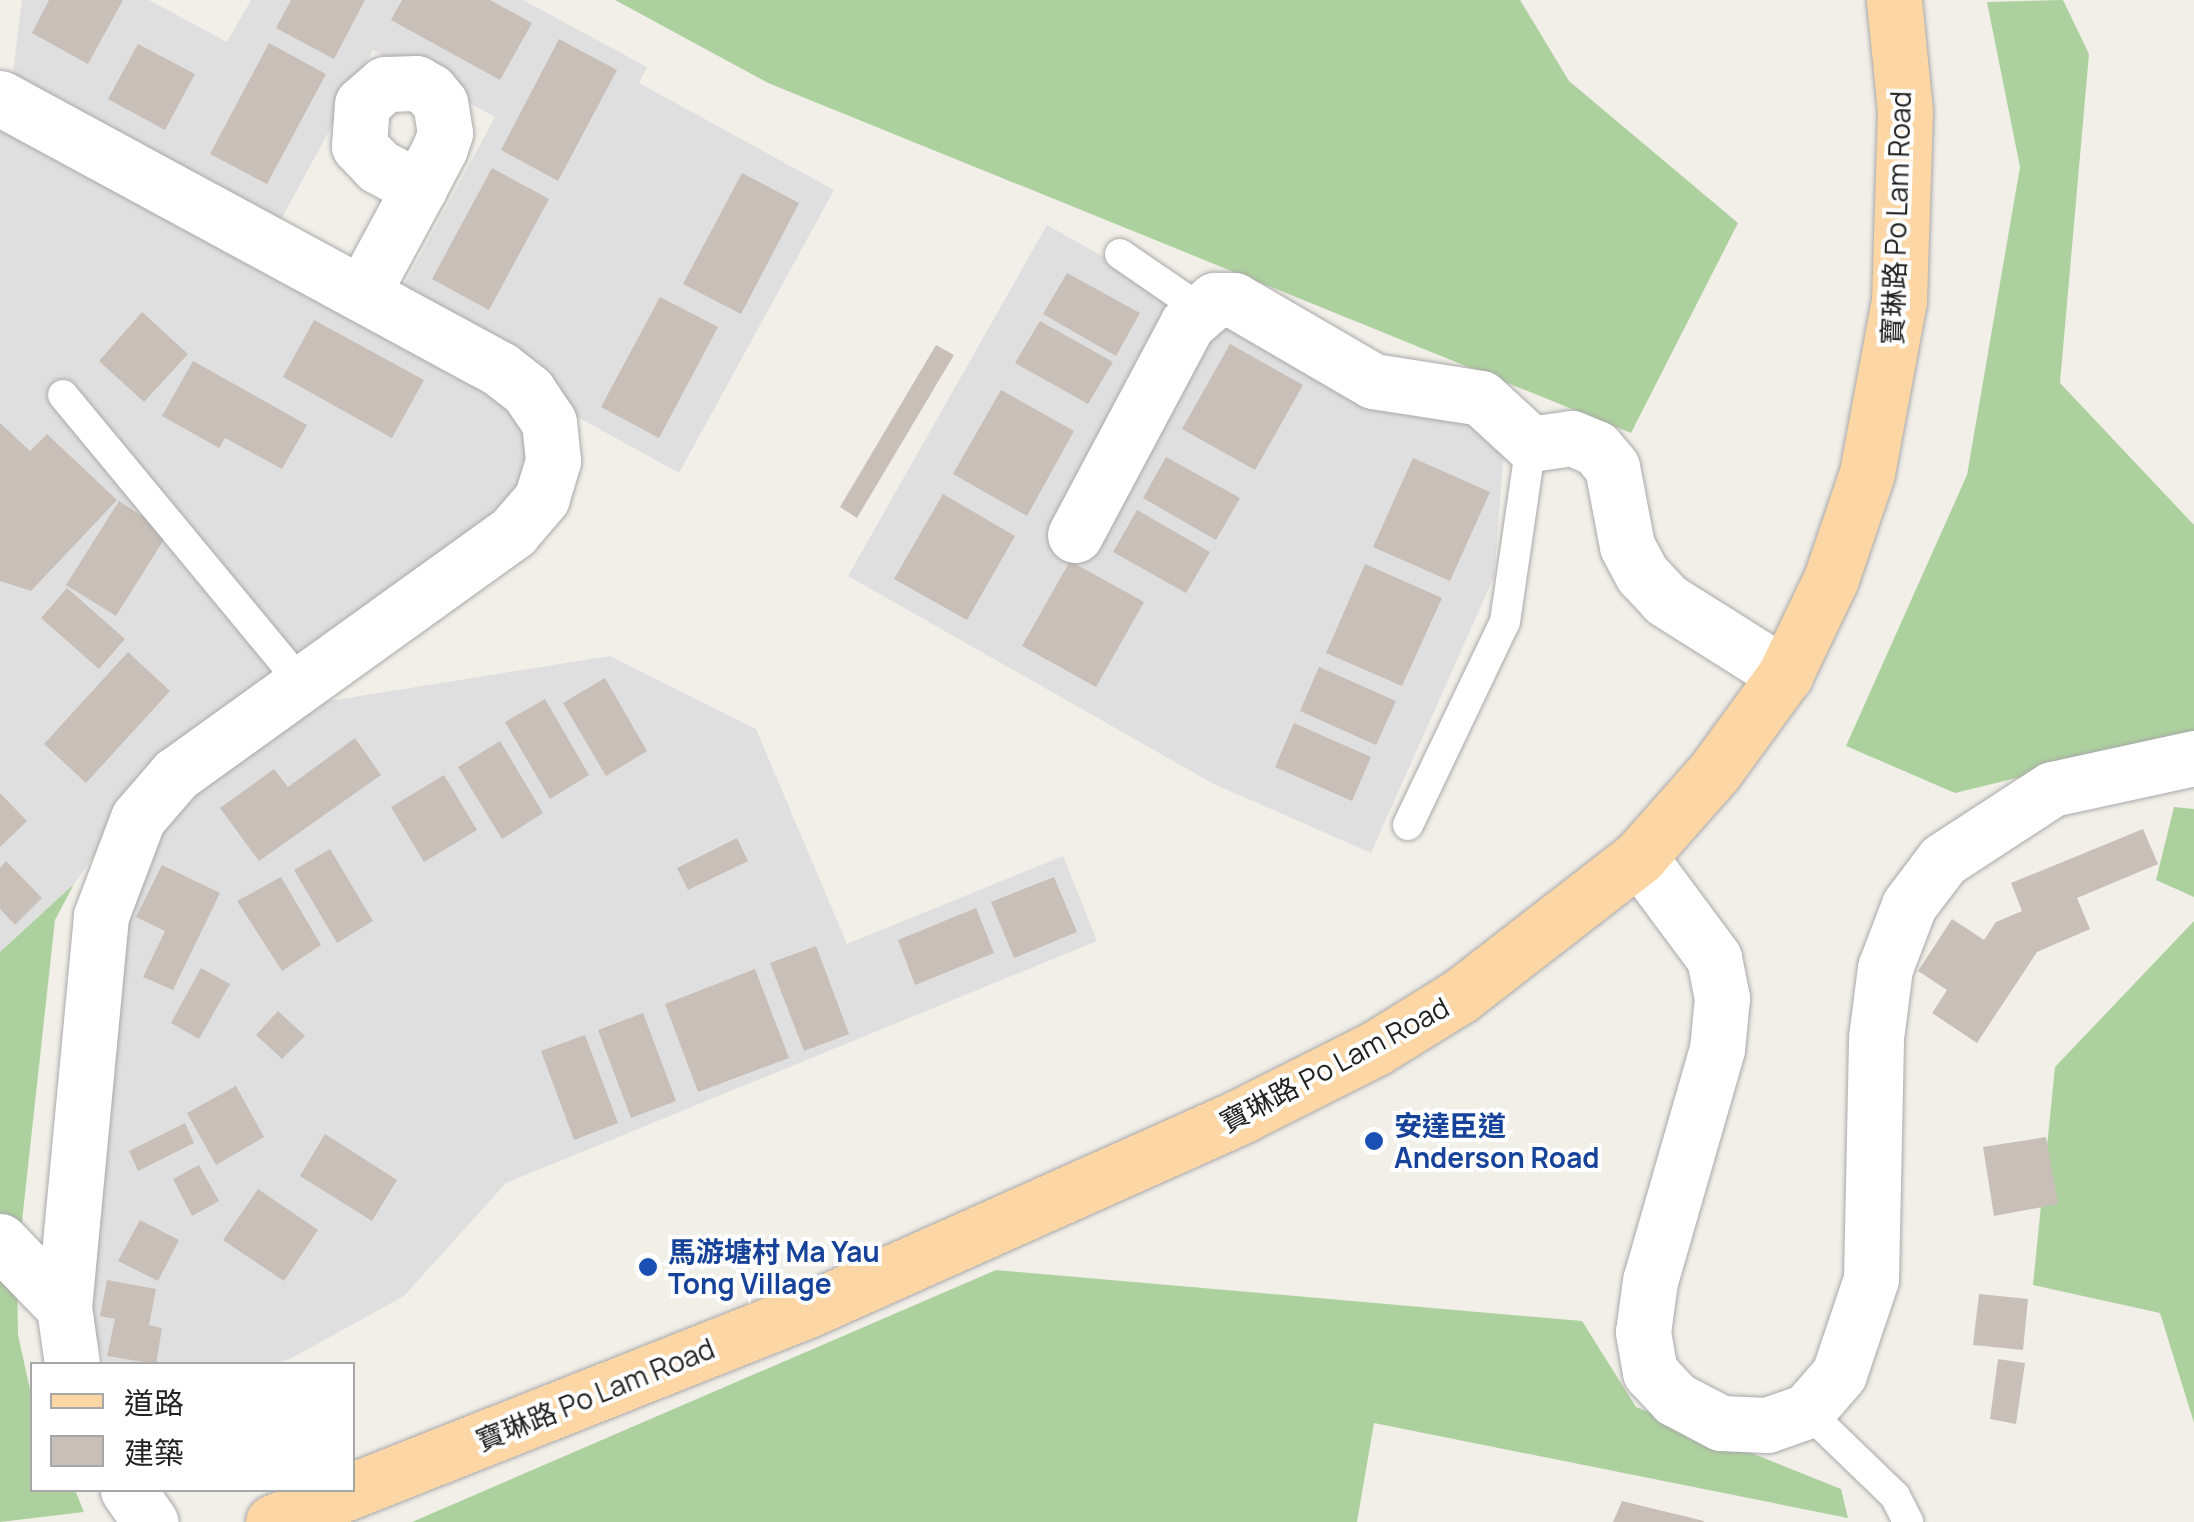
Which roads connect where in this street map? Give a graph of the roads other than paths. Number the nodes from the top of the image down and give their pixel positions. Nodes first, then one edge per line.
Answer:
1 (1893, 6) edge
2 (0, 98) edge
3 (419, 188) dead end
4 (1120, 254) dead end
5 (362, 294) junction
6 (1200, 309) junction
7 (63, 395) dead end
8 (1531, 444) junction
9 (1076, 535) dead end
10 (1785, 675) junction
11 (301, 683) junction
12 (2194, 758) edge
13 (1408, 825) dead end
14 (1639, 857) junction
15 (0, 1241) edge
16 (64, 1307) junction
17 (72, 1362) edge
18 (1807, 1412) junction
19 (355, 1490) edge
20 (129, 1492) edge
21 (349, 1492) edge
22 (150, 1522) edge
23 (273, 1522) edge
24 (1908, 1522) edge

1 - 10 main road, 寶琳路 Po Lam Road
2 - 5 street
3 - 5 street
4 - 6 lane
5 - 11 street
6 - 8 street
6 - 9 street
7 - 11 lane
8 - 10 street
8 - 13 lane
10 - 14 main road, 寶琳路 Po Lam Road
11 - 16 street
12 - 18 street
14 - 18 street
14 - 19 main road, 寶琳路 Po Lam Road
15 - 16 street
16 - 17 street
18 - 24 lane
20 - 22 street
21 - 23 main road, 寶琳路 Po Lam Road

